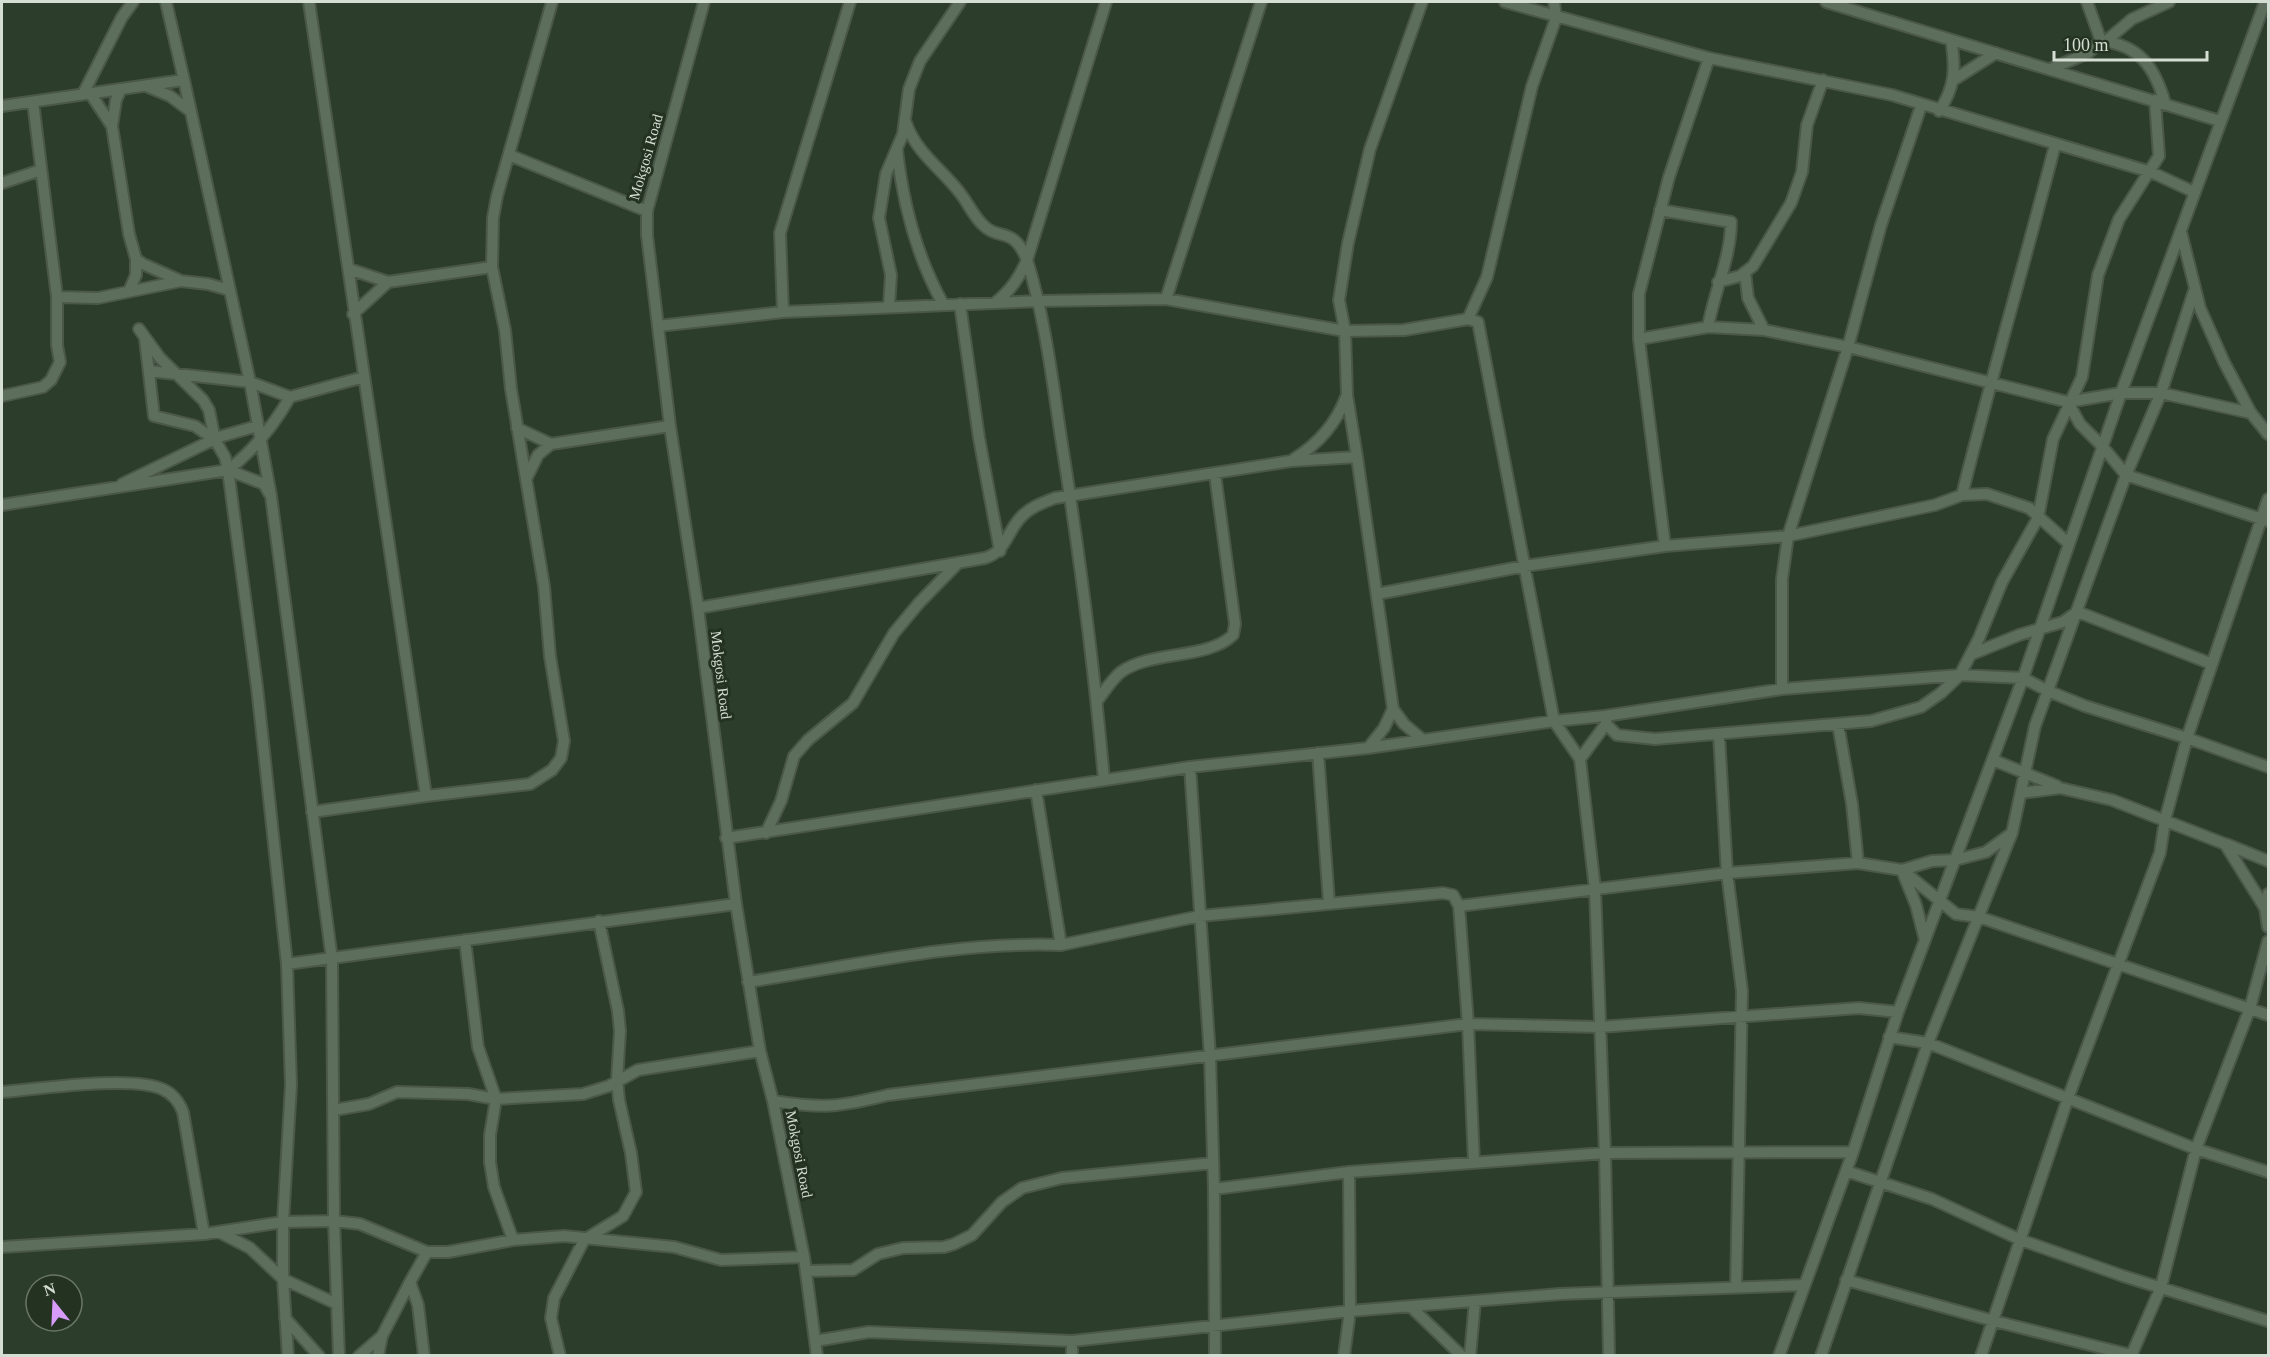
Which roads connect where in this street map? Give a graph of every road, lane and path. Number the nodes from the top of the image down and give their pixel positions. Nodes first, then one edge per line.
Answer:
1 (134, 2) edge
2 (166, 2) edge
3 (309, 2) edge
4 (552, 2) edge
5 (704, 2) edge
6 (850, 2) edge
7 (960, 2) edge
8 (1106, 2) edge
9 (1261, 2) edge
10 (1422, 2) edge
11 (1505, 2) edge
12 (1554, 2) edge
13 (1826, 2) edge
14 (2087, 2) edge
15 (2169, 2) edge
16 (2266, 2) edge
17 (1556, 18) junction
18 (1951, 40) junction
19 (2103, 41) junction
20 (1996, 53) junction
21 (1709, 58) junction
22 (2050, 69) junction
23 (1954, 79) junction
24 (183, 80) junction
25 (1823, 80) junction
26 (143, 86) junction
27 (121, 88) junction
28 (86, 93) junction
29 (33, 102) junction
30 (2160, 102) junction
31 (2, 106) edge
32 (1922, 106) junction
33 (190, 111) junction
34 (1939, 111) junction
35 (2220, 121) junction
36 (906, 123) junction
37 (112, 126) junction
38 (2055, 145) junction
39 (897, 150) junction
40 (509, 155) junction
41 (42, 170) junction
42 (2151, 172) junction
43 (2, 183) edge
44 (2194, 192) junction
45 (1660, 210) junction
46 (647, 211) junction
47 (2181, 232) junction
48 (136, 259) junction
49 (1027, 260) junction
50 (492, 267) junction
51 (350, 268) junction
52 (1745, 272) junction
53 (180, 281) junction
54 (388, 282) junction
55 (1718, 282) junction
56 (229, 290) junction
57 (129, 291) junction
58 (2194, 291) junction
59 (57, 297) junction
60 (1166, 299) junction
61 (1040, 301) junction
62 (995, 303) junction
63 (943, 304) junction
64 (960, 304) junction
65 (889, 306) junction
66 (783, 312) junction
67 (353, 314) junction
68 (1468, 319) junction
69 (658, 326) junction
70 (1708, 327) junction
71 (1764, 330) junction
72 (1345, 331) junction
73 (1639, 339) junction
74 (1848, 347) junction
75 (149, 371) junction
76 (175, 374) junction
77 (364, 377) junction
78 (250, 382) junction
79 (1989, 384) junction
80 (2121, 393) junction
81 (2161, 393) junction
82 (1347, 395) junction
83 (2, 396) edge
84 (290, 397) junction
85 (2068, 402) junction
86 (2251, 413) junction
87 (257, 426) junction
88 (670, 426) junction
89 (517, 428) junction
90 (2268, 435) edge
91 (215, 440) junction
92 (259, 442) junction
93 (551, 444) junction
94 (2103, 447) junction
95 (1357, 457) junction
96 (1291, 461) junction
97 (228, 470) junction
98 (1215, 474) junction
99 (2126, 475) junction
100 (526, 479) junction
101 (112, 489) junction
102 (1962, 495) junction
103 (270, 496) junction
104 (1071, 496) junction
105 (2268, 499) edge
106 (2, 505) edge
107 (2038, 518) junction
108 (2265, 519) edge
109 (1788, 536) junction
110 (2068, 543) junction
111 (1665, 546) junction
112 (1000, 551) junction
113 (958, 564) junction
114 (1525, 566) junction
115 (1377, 594) junction
116 (698, 609) junction
117 (2078, 612) junction
118 (2040, 629) junction
119 (1972, 654) junction
120 (2212, 663) junction
121 (1960, 675) junction
122 (2023, 678) junction
123 (1782, 689) junction
124 (2048, 691) junction
125 (1097, 701) junction
126 (1393, 709) junction
127 (1606, 720) junction
128 (1554, 721) junction
129 (1838, 724) junction
130 (1719, 735) junction
131 (2187, 738) junction
132 (1424, 740) junction
133 (1368, 748) junction
134 (1318, 753) junction
135 (1580, 759) junction
136 (1993, 760) junction
137 (1190, 767) junction
138 (2268, 767) edge
139 (2025, 772) junction
140 (1104, 780) junction
141 (2060, 788) junction
142 (1036, 790) junction
143 (2021, 793) junction
144 (426, 796) junction
145 (312, 812) junction
146 (2165, 820) junction
147 (766, 833) junction
148 (2012, 833) junction
149 (726, 838) junction
150 (2225, 844) junction
151 (1955, 860) junction
152 (2268, 861) edge
153 (1858, 863) junction
154 (1902, 870) junction
155 (1727, 873) junction
156 (1595, 889) junction
157 (2268, 894) edge
158 (1940, 901) junction
159 (1329, 902) junction
160 (736, 904) junction
161 (1460, 906) junction
162 (2265, 908) junction
163 (1200, 916) junction
164 (1979, 917) junction
165 (599, 921) junction
166 (2268, 927) edge
167 (465, 940) junction
168 (1925, 940) junction
169 (2268, 941) edge
170 (1061, 945) junction
171 (332, 960) junction
172 (287, 964) junction
173 (2117, 964) junction
174 (748, 982) junction
175 (2250, 1008) junction
176 (1898, 1012) junction
177 (1742, 1015) junction
178 (2268, 1015) edge
179 (1468, 1024) junction
180 (1600, 1027) junction
181 (1889, 1037) junction
182 (1928, 1043) junction
183 (760, 1051) junction
184 (1210, 1056) junction
185 (617, 1080) junction
186 (2, 1092) edge
187 (2068, 1098) junction
188 (496, 1099) junction
189 (773, 1101) junction
190 (334, 1110) junction
191 (2196, 1149) junction
192 (1738, 1151) junction
193 (1853, 1152) junction
194 (1605, 1153) junction
195 (1474, 1162) junction
196 (1213, 1163) junction
197 (1846, 1171) junction
198 (1349, 1172) junction
199 (2268, 1173) edge
200 (1879, 1183) junction
201 (1214, 1189) junction
202 (334, 1221) junction
203 (283, 1222) junction
204 (219, 1232) junction
205 (204, 1234) junction
206 (513, 1240) junction
207 (584, 1240) junction
208 (2021, 1240) junction
209 (2, 1247) edge
210 (427, 1252) junction
211 (804, 1257) junction
212 (806, 1271) junction
213 (283, 1279) junction
214 (1846, 1280) junction
215 (410, 1282) junction
216 (1804, 1285) junction
217 (2161, 1287) junction
218 (1736, 1288) junction
219 (1609, 1292) junction
220 (1475, 1302) junction
221 (337, 1304) junction
222 (1411, 1307) junction
223 (1350, 1311) junction
224 (285, 1318) junction
225 (1994, 1321) junction
226 (2268, 1322) edge
227 (1215, 1325) junction
228 (382, 1336) junction
229 (814, 1341) junction
230 (1071, 1341) junction
231 (1822, 1355) edge
232 (2131, 1355) edge
233 (288, 1356) edge
234 (319, 1356) edge
235 (339, 1356) edge
236 (359, 1356) edge
237 (378, 1356) edge
238 (424, 1356) edge
239 (560, 1356) edge
240 (817, 1356) edge
241 (1072, 1356) edge
242 (1215, 1356) edge
243 (1344, 1356) edge
244 (1462, 1356) edge
245 (1470, 1356) edge
246 (1610, 1356) edge
247 (1779, 1356) edge
248 (1981, 1356) edge

1 - 28 street
2 - 24 street
3 - 51 street
4 - 40 street
5 - 46 street, Mokgosi Road
6 - 66 street
7 - 36 street
8 - 49 street
9 - 60 street
10 - 72 street
11 - 17 street
12 - 17 street
13 - 18 street
14 - 19 street
15 - 19 street
16 - 35 street
17 - 21 street
17 - 68 street
18 - 20 street
18 - 23 street
19 - 22 street
19 - 30 street
20 - 22 street
20 - 23 street
21 - 25 street
21 - 45 street
22 - 30 street
23 - 34 street
24 - 26 street
24 - 33 street
25 - 32 street
25 - 52 street
26 - 27 street
26 - 33 street
27 - 28 street
27 - 37 street
28 - 29 street
28 - 37 street
29 - 31 street
29 - 41 street
30 - 35 street
30 - 42 street
32 - 34 street
32 - 74 street
33 - 56 street
34 - 38 street
35 - 44 street
36 - 39 street
36 - 49 street
37 - 48 street
38 - 42 street
38 - 79 street
39 - 63 street
39 - 65 street
40 - 46 street
40 - 50 street
41 - 43 street
41 - 59 street
42 - 44 street
42 - 85 street
44 - 47 street
45 - 55 street
45 - 73 street
46 - 69 street, Mokgosi Road
47 - 58 street
47 - 80 street
48 - 53 street
48 - 57 street
49 - 61 street
49 - 62 street
50 - 54 street
50 - 89 street
51 - 54 street
51 - 67 street
52 - 55 street
52 - 71 street
53 - 56 street
53 - 57 street
54 - 67 street
55 - 70 street
56 - 78 street
57 - 59 street
58 - 81 street
58 - 86 street
59 - 83 street
60 - 61 street
60 - 72 street
61 - 62 street
61 - 104 street
62 - 64 street
63 - 64 street
63 - 65 street
64 - 112 street
65 - 66 street
66 - 69 street
67 - 77 street
68 - 72 street
68 - 114 street
69 - 88 street, Mokgosi Road
70 - 71 street
70 - 73 street
71 - 74 street
72 - 82 street
73 - 111 street
74 - 79 street
74 - 109 street
75 - 76 street
75 - 76 street
75 - 91 street
76 - 78 street
76 - 91 street
77 - 84 street
77 - 144 street
78 - 84 street
78 - 87 street
79 - 85 street
79 - 102 street
80 - 81 street
80 - 85 street
80 - 94 street
81 - 86 street
81 - 99 street
82 - 95 street
82 - 96 street
84 - 92 street
85 - 94 street
85 - 107 street
86 - 90 street
87 - 91 street
87 - 92 street
88 - 93 street
88 - 116 street, Mokgosi Road
89 - 93 street
89 - 100 street
91 - 97 street
91 - 101 street
92 - 97 street
92 - 103 street
93 - 100 street
94 - 99 street
94 - 110 street
95 - 96 street
95 - 115 street
96 - 98 street
97 - 101 street
97 - 103 street
97 - 172 street
98 - 104 street
98 - 125 street
99 - 108 street
99 - 117 street
100 - 144 street
101 - 106 street
102 - 107 street
102 - 109 street
103 - 145 street
104 - 112 street
104 - 125 street
105 - 108 street
107 - 110 street
107 - 119 street
108 - 120 street
109 - 111 street
109 - 123 street
110 - 118 street
111 - 114 street
112 - 113 street
113 - 116 street
113 - 147 street
114 - 115 street
114 - 128 street
115 - 126 street
116 - 149 street, Mokgosi Road
117 - 118 street
117 - 120 street
117 - 124 street
118 - 119 street
118 - 122 street
119 - 121 street
120 - 131 street
121 - 122 street
121 - 123 street
121 - 129 street
122 - 124 street
122 - 136 street
123 - 127 street
124 - 131 street
124 - 139 street
125 - 140 street
126 - 132 street
126 - 133 street
127 - 128 street
127 - 130 street
127 - 135 street
128 - 132 street
128 - 135 street
129 - 130 street
129 - 153 street
130 - 155 street
131 - 138 street
131 - 146 street
132 - 133 street
133 - 134 street
134 - 137 street
134 - 159 street
135 - 156 street
136 - 139 street
136 - 151 street
137 - 140 street
137 - 163 street
139 - 141 street
139 - 143 street
140 - 142 street
141 - 143 street
141 - 146 street
142 - 147 street
142 - 170 street
143 - 148 street
144 - 145 street
145 - 171 street
146 - 150 street
146 - 173 street
147 - 149 street
148 - 151 street
148 - 164 street
149 - 160 street, Mokgosi Road
150 - 152 street
150 - 162 street
151 - 154 street
151 - 158 street
153 - 154 street
153 - 155 street
154 - 158 street
154 - 168 street
155 - 156 street
155 - 177 street
156 - 161 street
156 - 180 street
157 - 162 street
158 - 164 street
158 - 168 street
159 - 161 street
159 - 163 street
160 - 165 street
160 - 174 street, Mokgosi Road
161 - 179 street
162 - 166 street
163 - 170 street
163 - 184 street
164 - 173 street
164 - 182 street
165 - 167 street
165 - 185 street
167 - 171 street
167 - 188 street
168 - 176 street
169 - 175 street
170 - 174 street
171 - 172 street
171 - 190 street
172 - 203 street
173 - 175 street
173 - 187 street
174 - 183 street, Mokgosi Road
175 - 178 street
175 - 191 street
176 - 177 street
176 - 181 street
177 - 180 street
177 - 192 street
179 - 180 street
179 - 184 street
179 - 195 street
180 - 194 street
181 - 182 street
181 - 193 street
182 - 187 street
182 - 200 street
183 - 185 street
183 - 189 street, Mokgosi Road
184 - 189 street
184 - 196 street
185 - 188 street
185 - 207 street
186 - 205 street
187 - 191 street
187 - 208 street
188 - 190 street
188 - 206 street
189 - 211 street, Mokgosi Road
190 - 202 street
191 - 199 street
191 - 217 street
192 - 193 street
192 - 194 street
192 - 218 street
193 - 197 street
194 - 195 street
194 - 219 street
195 - 198 street
196 - 201 street
196 - 212 street
197 - 200 street
197 - 216 street
198 - 201 street
198 - 223 street
200 - 208 street
200 - 214 street
201 - 227 street
202 - 203 street
202 - 210 street
202 - 221 street
203 - 204 street
203 - 213 street
204 - 205 street
204 - 213 street
205 - 209 street
206 - 207 street
206 - 210 street
207 - 211 street
207 - 239 street
208 - 217 street
208 - 225 street
210 - 215 street
211 - 212 street, Mokgosi Road
212 - 229 street, Mokgosi Road
213 - 221 street
213 - 224 street
214 - 225 street
214 - 231 street
215 - 228 street
215 - 238 street
216 - 218 street
216 - 247 street
217 - 226 street
217 - 232 street
218 - 219 street
219 - 220 street
219 - 246 street
220 - 222 street
220 - 245 street
221 - 235 street
222 - 223 street
222 - 244 street
223 - 227 street
223 - 243 street
224 - 233 street
224 - 234 street
225 - 232 street
225 - 248 street
227 - 230 street
227 - 242 street
228 - 236 street
228 - 237 street
229 - 230 street
229 - 240 street, Mokgosi Road
230 - 241 street

